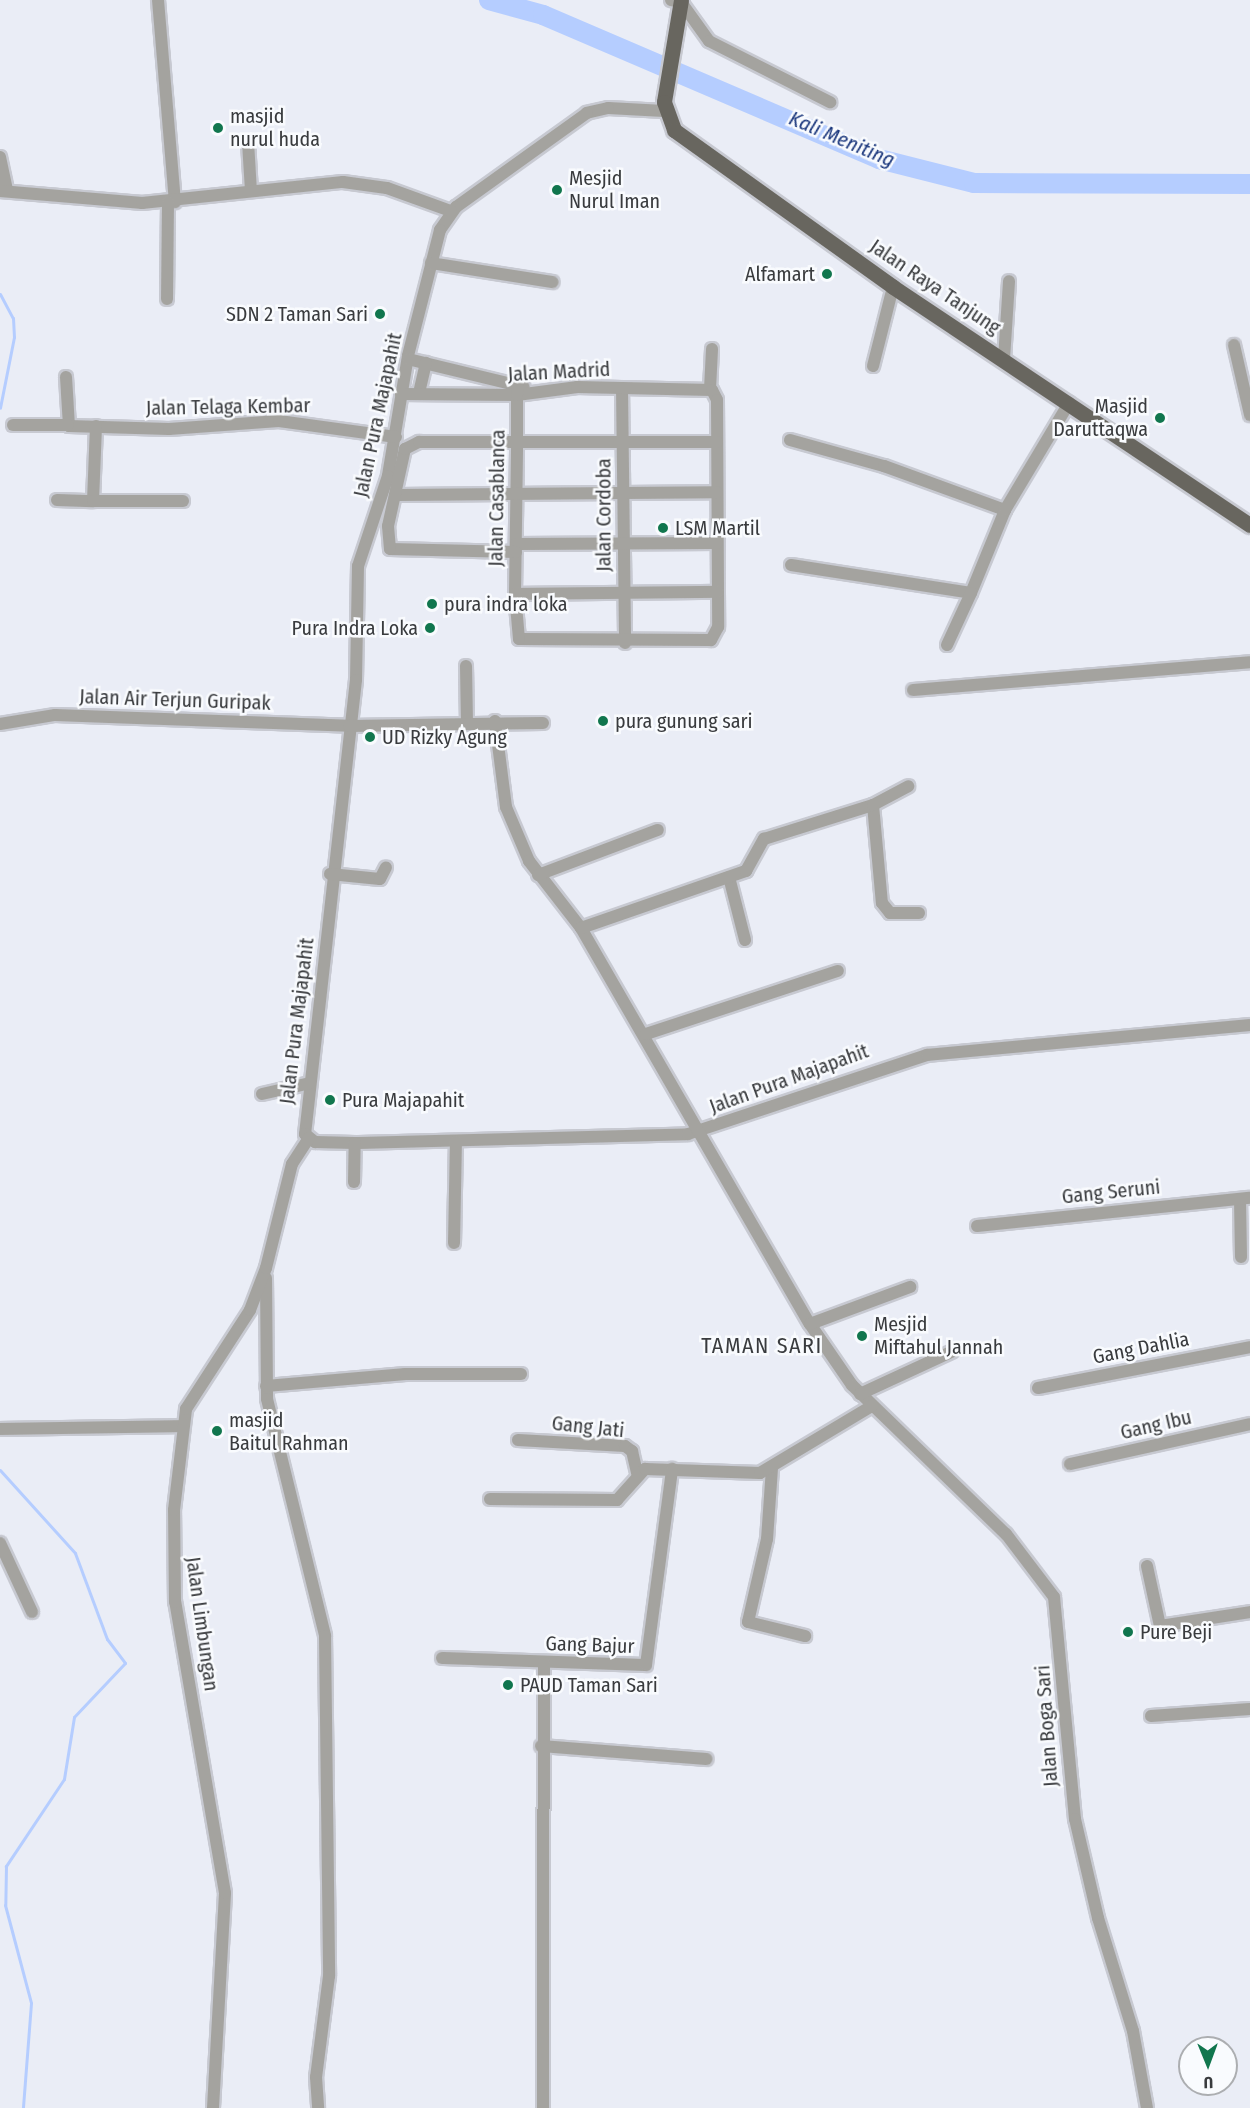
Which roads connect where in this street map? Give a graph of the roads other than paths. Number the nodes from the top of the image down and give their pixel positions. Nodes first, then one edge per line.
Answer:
1 (158, 0) edge
2 (678, 1) edge
3 (830, 102) dead end
4 (664, 111) junction
5 (248, 142) dead end
6 (0, 157) edge
7 (3, 190) edge
8 (251, 191) junction
9 (172, 202) junction
10 (451, 211) junction
11 (431, 264) junction
12 (1009, 281) dead end
13 (553, 282) dead end
14 (893, 287) junction
15 (167, 299) dead end
16 (1234, 345) dead end
17 (712, 349) dead end
18 (1004, 358) junction
19 (408, 359) junction
20 (426, 363) junction
21 (873, 366) dead end
22 (66, 377) dead end
23 (622, 388) junction
24 (517, 390) junction
25 (713, 392) junction
26 (419, 393) junction
27 (401, 394) junction
28 (1069, 403) junction
29 (1250, 415) edge
30 (13, 425) dead end
31 (68, 425) junction
32 (96, 426) junction
33 (396, 437) junction
34 (790, 440) dead end
35 (512, 442) junction
36 (623, 442) junction
37 (717, 442) junction
38 (623, 491) junction
39 (517, 492) junction
40 (717, 492) junction
41 (398, 495) junction
42 (57, 500) dead end
43 (93, 501) junction
44 (183, 501) dead end
45 (1005, 510) junction
46 (1250, 525) edge
47 (618, 543) junction
48 (717, 543) junction
49 (516, 548) junction
50 (791, 565) dead end
51 (718, 592) junction
52 (624, 593) junction
53 (971, 593) junction
54 (515, 594) junction
55 (625, 643) junction
56 (947, 645) dead end
57 (1250, 662) edge
58 (466, 666) dead end
59 (913, 690) dead end
60 (495, 721) junction
61 (467, 722) junction
62 (543, 723) dead end
63 (0, 724) edge
64 (349, 726) junction
65 (908, 786) dead end
66 (873, 805) junction
67 (658, 830) dead end
68 (386, 867) dead end
69 (330, 874) junction
70 (538, 875) junction
71 (729, 877) junction
72 (919, 913) dead end
73 (581, 928) junction
74 (745, 940) dead end
75 (838, 971) dead end
76 (1250, 1025) edge
77 (646, 1034) junction
78 (310, 1083) junction
79 (262, 1094) dead end
80 (696, 1132) junction
81 (309, 1138) junction
82 (456, 1141) junction
83 (355, 1143) junction
84 (354, 1182) dead end
85 (1245, 1198) edge
86 (977, 1226) dead end
87 (454, 1243) dead end
88 (1242, 1257) dead end
89 (266, 1268) junction
90 (910, 1287) dead end
91 (810, 1324) junction
92 (1250, 1347) edge
93 (953, 1351) dead end
94 (522, 1374) dead end
95 (266, 1386) junction
96 (1038, 1388) dead end
97 (860, 1394) junction
98 (872, 1406) junction
99 (1250, 1424) edge
100 (183, 1426) junction
101 (0, 1429) edge
102 (518, 1440) dead end
103 (1070, 1464) dead end
104 (772, 1468) junction
105 (672, 1469) junction
106 (638, 1473) junction
107 (490, 1498) dead end
108 (0, 1543) edge
109 (1147, 1566) dead end
110 (32, 1612) dead end
111 (1250, 1612) edge
112 (805, 1636) dead end
113 (442, 1658) dead end
114 (544, 1663) junction
115 (1250, 1709) edge
116 (1151, 1716) dead end
117 (541, 1746) junction
118 (706, 1759) dead end
119 (213, 2108) edge
120 (318, 2108) edge
121 (543, 2108) edge
122 (1147, 2108) edge

1 - 9 street
2 - 3 street
2 - 4 main road
4 - 10 street
4 - 14 main road, Jalan Raya Tanjung
5 - 8 street
6 - 7 street
7 - 9 street
8 - 9 street
8 - 10 street
9 - 15 street
10 - 11 street, Jalan Pura Majapahit
11 - 13 street
11 - 19 street, Jalan Pura Majapahit
12 - 18 street
14 - 18 main road, Jalan Raya Tanjung
14 - 21 street
16 - 29 street
17 - 25 street
18 - 28 main road, Jalan Raya Tanjung
19 - 20 street
19 - 27 street, Jalan Pura Majapahit
20 - 24 street
20 - 26 street
22 - 31 street
23 - 24 street, Jalan Madrid
23 - 25 street, Jalan Madrid
23 - 36 street, Jalan Cordoba
24 - 26 street, Jalan Madrid
24 - 35 street, Jalan Casablanca
25 - 37 street
26 - 27 street, Jalan Madrid
27 - 33 street, Jalan Pura Majapahit
28 - 45 street
28 - 46 main road, Jalan Raya Tanjung
30 - 31 street, Jalan Telaga Kembar
31 - 32 street, Jalan Telaga Kembar
32 - 33 street, Jalan Telaga Kembar
32 - 43 street
33 - 64 street, Jalan Pura Majapahit
34 - 45 street
35 - 36 street
35 - 39 street, Jalan Casablanca
35 - 41 street
36 - 37 street
36 - 38 street, Jalan Cordoba
37 - 40 street
38 - 39 street
38 - 40 street
38 - 47 street, Jalan Cordoba
39 - 41 street
39 - 49 street, Jalan Casablanca
40 - 48 street
41 - 49 street
42 - 43 street
43 - 44 street
45 - 53 street
47 - 48 street
47 - 49 street
47 - 52 street, Jalan Cordoba
48 - 51 street
49 - 54 street, Jalan Casablanca
50 - 53 street
51 - 52 street
51 - 55 street
52 - 54 street
52 - 55 street, Jalan Cordoba
53 - 56 street
54 - 55 street, Jalan Casablanca
57 - 59 street
58 - 61 street
60 - 61 street, Jalan Air Terjun Guripak
60 - 62 street, Jalan Air Terjun Guripak
60 - 70 street, Jalan Boga Sari
61 - 64 street, Jalan Air Terjun Guripak
63 - 64 street, Jalan Air Terjun Guripak
64 - 69 street, Jalan Pura Majapahit
65 - 66 street
66 - 71 street
66 - 72 street
67 - 70 street
68 - 69 street
69 - 78 street, Jalan Pura Majapahit
70 - 73 street, Jalan Boga Sari
71 - 73 street
71 - 74 street
73 - 77 street, Jalan Boga Sari
75 - 77 street
76 - 80 street, Jalan Pura Majapahit
77 - 80 street, Jalan Boga Sari
78 - 79 street
78 - 81 street, Jalan Pura Majapahit
80 - 82 street, Jalan Pura Majapahit
80 - 91 street, Jalan Boga Sari
81 - 83 street, Jalan Pura Majapahit
81 - 89 street, Jalan Limbungan
82 - 83 street, Jalan Pura Majapahit
82 - 87 street
83 - 84 street
85 - 86 street, Gang Seruni
85 - 88 street
89 - 95 street
89 - 100 street, Jalan Limbungan
90 - 91 street
91 - 97 street, Jalan Boga Sari
92 - 96 street, Gang Dahlia
93 - 97 street
94 - 95 street
95 - 120 street
97 - 98 street, Jalan Boga Sari
98 - 104 street
98 - 122 street, Jalan Boga Sari
99 - 103 street, Gang Ibu
100 - 101 street
100 - 119 street, Jalan Limbungan
102 - 106 street, Gang Jati
104 - 105 street
104 - 112 street
105 - 106 street
105 - 114 street, Gang Bajur
106 - 107 street
108 - 110 street
109 - 111 street
113 - 114 street, Gang Bajur
114 - 117 street
115 - 116 street
117 - 118 street
117 - 121 street

